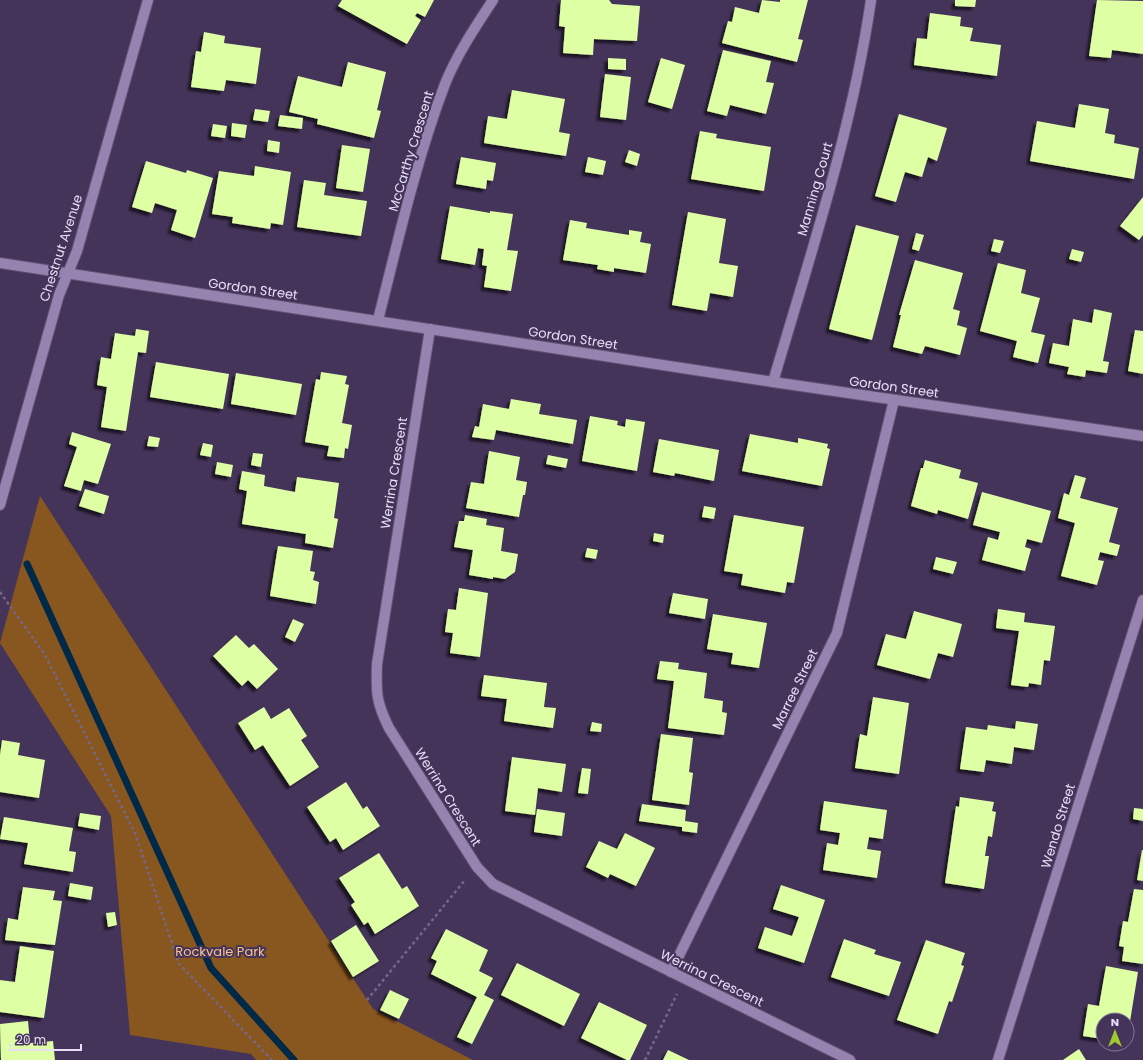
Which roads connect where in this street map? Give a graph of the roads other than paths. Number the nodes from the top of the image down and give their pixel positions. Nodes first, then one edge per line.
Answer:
1 (148, 0) edge
2 (493, 0) edge
3 (871, 0) edge
4 (0, 263) edge
5 (67, 274) junction
6 (378, 320) junction
7 (430, 329) junction
8 (773, 382) junction
9 (894, 400) junction
10 (1143, 436) edge
11 (0, 504) edge
12 (1143, 600) edge
13 (671, 972) junction
14 (850, 1060) edge
15 (998, 1060) edge

1 - 5 street, Chestnut Avenue
2 - 6 street, McCarthy Crescent
3 - 8 street, Manning Court
4 - 5 street, Gordon Street
5 - 6 street, Gordon Street
5 - 11 street, Chestnut Avenue
6 - 7 street, Gordon Street
7 - 8 street, Gordon Street
7 - 13 street, Werrina Crescent
8 - 9 street, Gordon Street
9 - 10 street, Gordon Street
9 - 13 street, Marree Street
12 - 15 street, Wendo Street
13 - 14 street, Werrina Crescent

